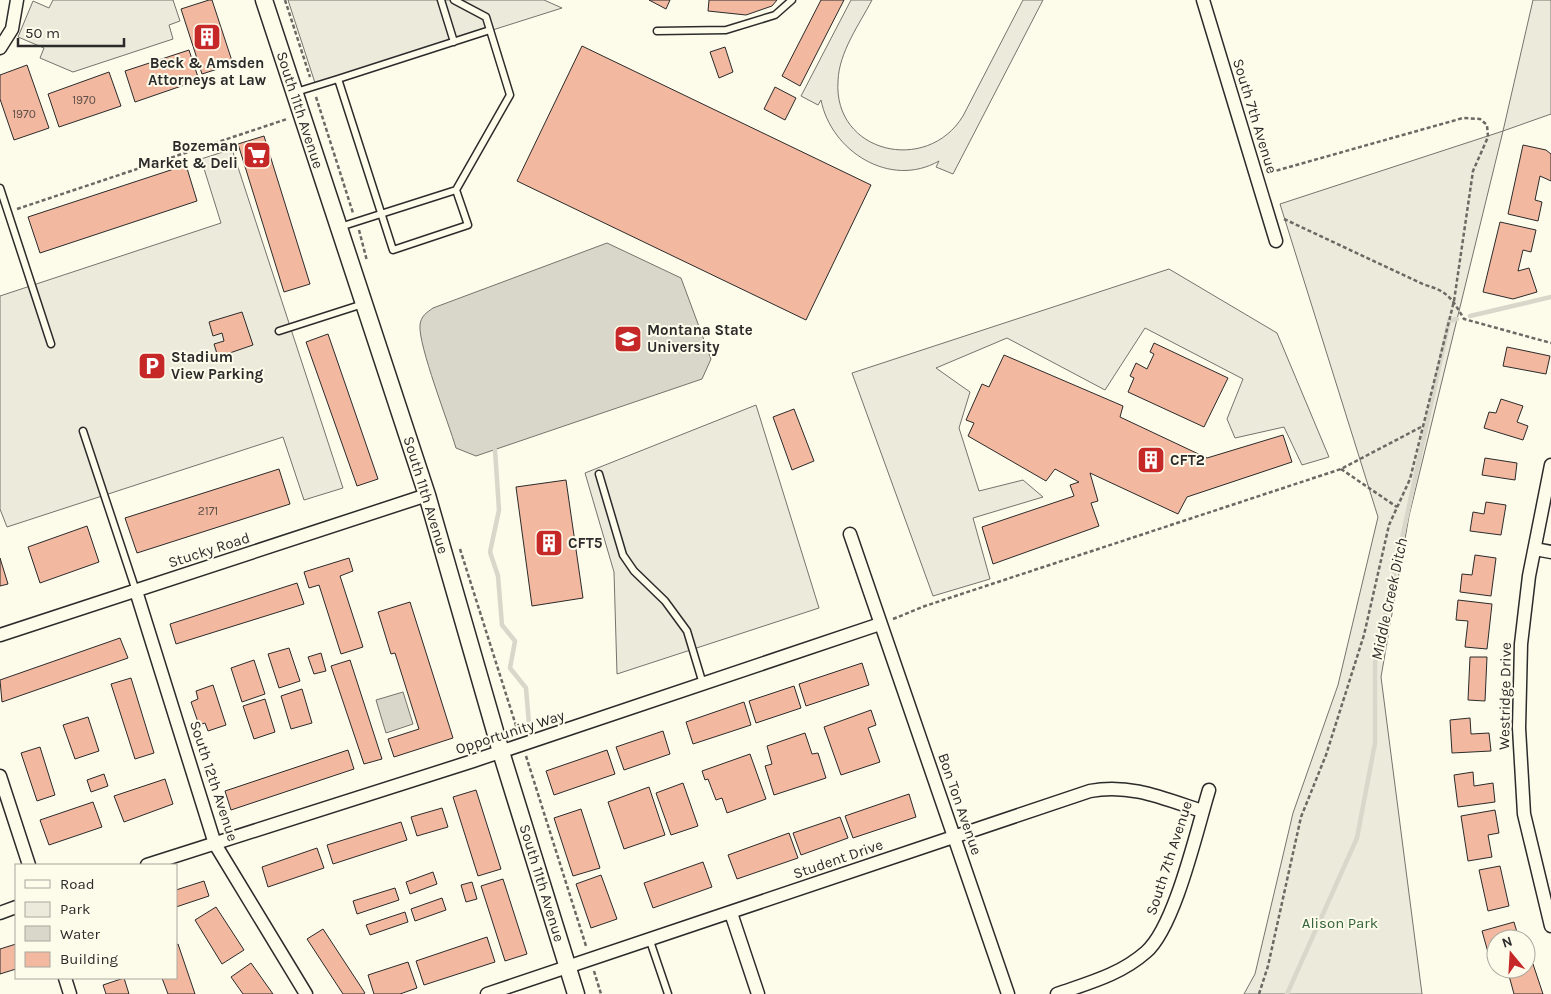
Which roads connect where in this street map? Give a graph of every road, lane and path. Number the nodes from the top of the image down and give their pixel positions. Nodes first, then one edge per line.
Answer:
1 (17, 0) edge
2 (264, 0) edge
3 (441, 0) edge
4 (454, 0) edge
5 (792, 0) edge
6 (1204, 0) edge
7 (490, 30) junction
8 (657, 31) dead end
9 (454, 42) junction
10 (0, 48) edge
11 (338, 79) junction
12 (294, 93) junction
13 (320, 109) dead end
14 (302, 115) junction
15 (1256, 175) junction
16 (0, 188) edge
17 (456, 190) junction
18 (1267, 212) junction
19 (8, 213) junction
20 (381, 214) junction
21 (339, 227) junction
22 (1276, 241) dead end
23 (1454, 301) junction
24 (364, 304) junction
25 (279, 331) dead end
26 (50, 344) dead end
27 (1551, 344) edge
28 (1421, 427) junction
29 (83, 431) dead end
30 (1551, 465) edge
31 (1341, 469) junction
32 (599, 474) dead end
33 (427, 496) junction
34 (1398, 508) junction
35 (850, 534) dead end
36 (1535, 549) junction
37 (1551, 552) edge
38 (136, 591) junction
39 (880, 624) junction
40 (0, 635) edge
41 (703, 684) junction
42 (523, 745) junction
43 (501, 752) junction
44 (0, 776) edge
45 (1209, 790) dead end
46 (1202, 811) junction
47 (954, 836) junction
48 (215, 844) junction
49 (29, 864) edge
50 (151, 864) edge
51 (15, 907) edge
52 (0, 913) edge
53 (731, 913) junction
54 (1551, 926) edge
55 (650, 941) junction
56 (590, 960) junction
57 (568, 968) junction
58 (65, 979) edge
59 (70, 994) edge
60 (306, 994) edge
61 (487, 994) edge
62 (576, 994) edge
63 (601, 994) edge
64 (668, 994) edge
65 (758, 994) edge
66 (1008, 994) edge
67 (1057, 994) edge
68 (1259, 994) edge

1 - 10 street
2 - 12 street, South 11th Avenue
3 - 9 lane
4 - 7 lane
5 - 8 lane
6 - 15 street, South 7th Avenue
7 - 9 lane
7 - 17 lane
9 - 11 lane
11 - 12 lane
11 - 20 lane
12 - 14 street, South 11th Avenue
13 - 14 path
14 - 19 path
14 - 21 street, South 11th Avenue
15 - 18 street, South 7th Avenue
15 - 23 path
16 - 19 lane
17 - 20 lane
17 - 20 lane
18 - 22 street, South 7th Avenue
18 - 23 path
19 - 26 lane
20 - 21 lane
21 - 24 street, South 11th Avenue
23 - 27 path
23 - 28 path
24 - 25 lane
24 - 33 street, South 11th Avenue
28 - 31 path
28 - 34 path
29 - 38 lane
30 - 36 street, Westridge Drive
31 - 34 path
31 - 39 path
32 - 41 lane
33 - 38 street, Stucky Road
33 - 43 street, South 11th Avenue
34 - 68 path
35 - 39 street, Bon Ton Avenue
36 - 37 street
36 - 54 street, Westridge Drive
38 - 40 street, Stucky Road
38 - 48 street, South 12th Avenue
39 - 41 street, Opportunity Way
39 - 47 street, Bon Ton Avenue
41 - 42 street, Opportunity Way
42 - 43 street, Opportunity Way
42 - 56 path
43 - 48 street, Opportunity Way
43 - 57 street, South 11th Avenue
44 - 49 street
45 - 46 street, South 7th Avenue
46 - 47 street, Student Drive
46 - 67 street, South 7th Avenue
47 - 53 street, Student Drive
47 - 66 street, Bon Ton Avenue
48 - 50 street, Opportunity Way
48 - 60 street, South 12th Avenue
51 - 52 street
53 - 55 street, Student Drive
53 - 65 street
55 - 56 street, Student Drive
55 - 64 lane
56 - 57 street, Student Drive
56 - 63 path
57 - 61 street, Student Drive
57 - 62 street, South 11th Avenue
58 - 59 street

